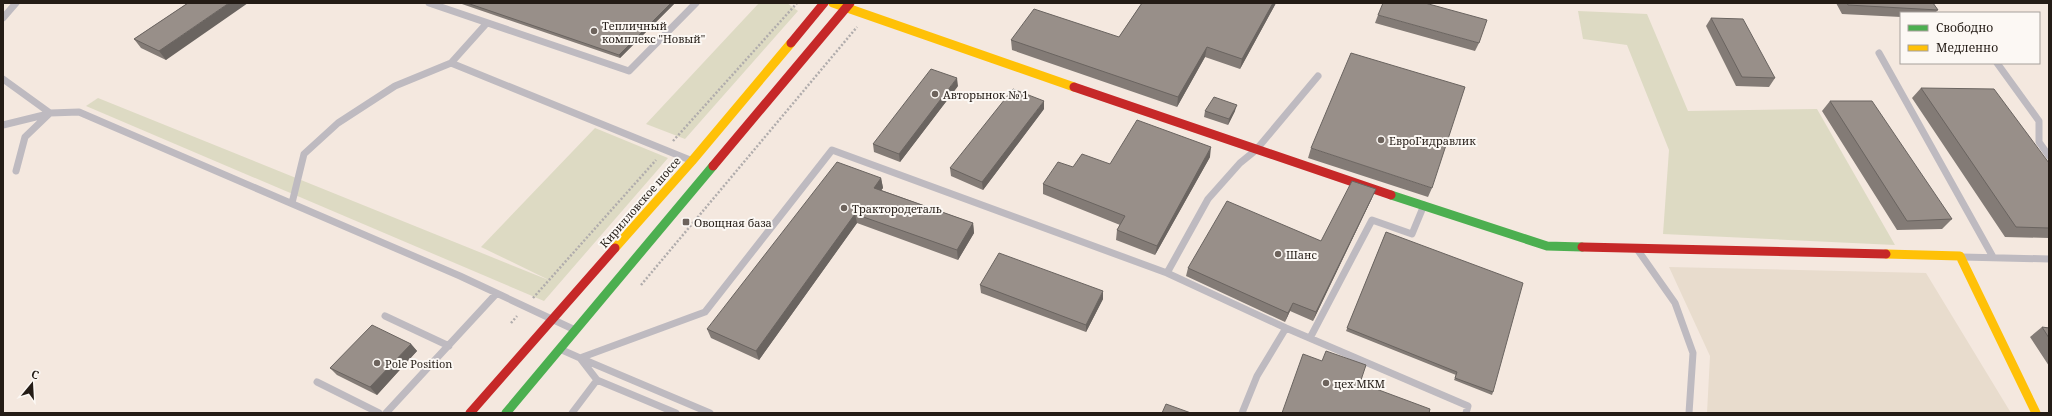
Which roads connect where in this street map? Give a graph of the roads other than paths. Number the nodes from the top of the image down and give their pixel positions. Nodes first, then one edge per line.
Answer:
1 (16, 3) edge
2 (429, 3) edge
3 (696, 3) edge
4 (824, 3) edge
5 (833, 3) edge
6 (848, 5) edge
7 (3, 18) edge
8 (486, 24) junction
9 (1879, 53) dead end
10 (452, 63) junction
11 (1998, 64) edge
12 (1318, 76) dead end
13 (3, 79) edge
14 (50, 113) junction
15 (3, 125) edge
16 (1256, 150) junction
17 (2049, 156) edge
18 (692, 161) junction
19 (16, 170) dead end
20 (292, 203) junction
21 (1424, 205) junction
22 (1636, 249) junction
23 (1960, 256) junction
24 (1993, 256) junction
25 (2049, 259) edge
26 (1167, 273) junction
27 (496, 294) junction
28 (385, 316) dead end
29 (553, 319) junction
30 (1286, 328) junction
31 (576, 330) junction
32 (1310, 338) junction
33 (448, 346) junction
34 (560, 350) junction
35 (580, 358) junction
36 (597, 380) junction
37 (317, 382) dead end
38 (379, 413) edge
39 (386, 413) edge
40 (470, 413) edge
41 (506, 413) edge
42 (572, 413) edge
43 (676, 413) edge
44 (710, 413) edge
45 (1242, 413) edge
46 (1466, 413) edge
47 (1690, 413) edge
48 (2036, 413) edge

1 - 7 lane
2 - 8 lane
3 - 8 lane
4 - 18 street, Кирилловское шоссе
5 - 6 street
6 - 16 street
6 - 31 street
8 - 10 lane
9 - 24 lane
10 - 18 lane
10 - 20 lane
11 - 17 lane
12 - 16 lane
13 - 14 lane
14 - 15 lane
14 - 19 lane
14 - 20 lane
16 - 21 street
16 - 26 lane
18 - 29 street, Кирилловское шоссе
20 - 27 lane
21 - 22 street
21 - 32 lane
22 - 23 street
22 - 47 lane
23 - 24 lane
23 - 48 street
24 - 25 lane
26 - 30 lane
26 - 35 lane
27 - 29 lane
27 - 33 lane
28 - 33 lane
29 - 31 lane
29 - 40 street, Кирилловское шоссе
30 - 32 lane
30 - 45 lane
31 - 34 street
32 - 46 lane
33 - 39 lane
34 - 35 lane
34 - 41 street
35 - 36 lane
35 - 44 lane
36 - 42 lane
36 - 43 lane
37 - 38 lane

